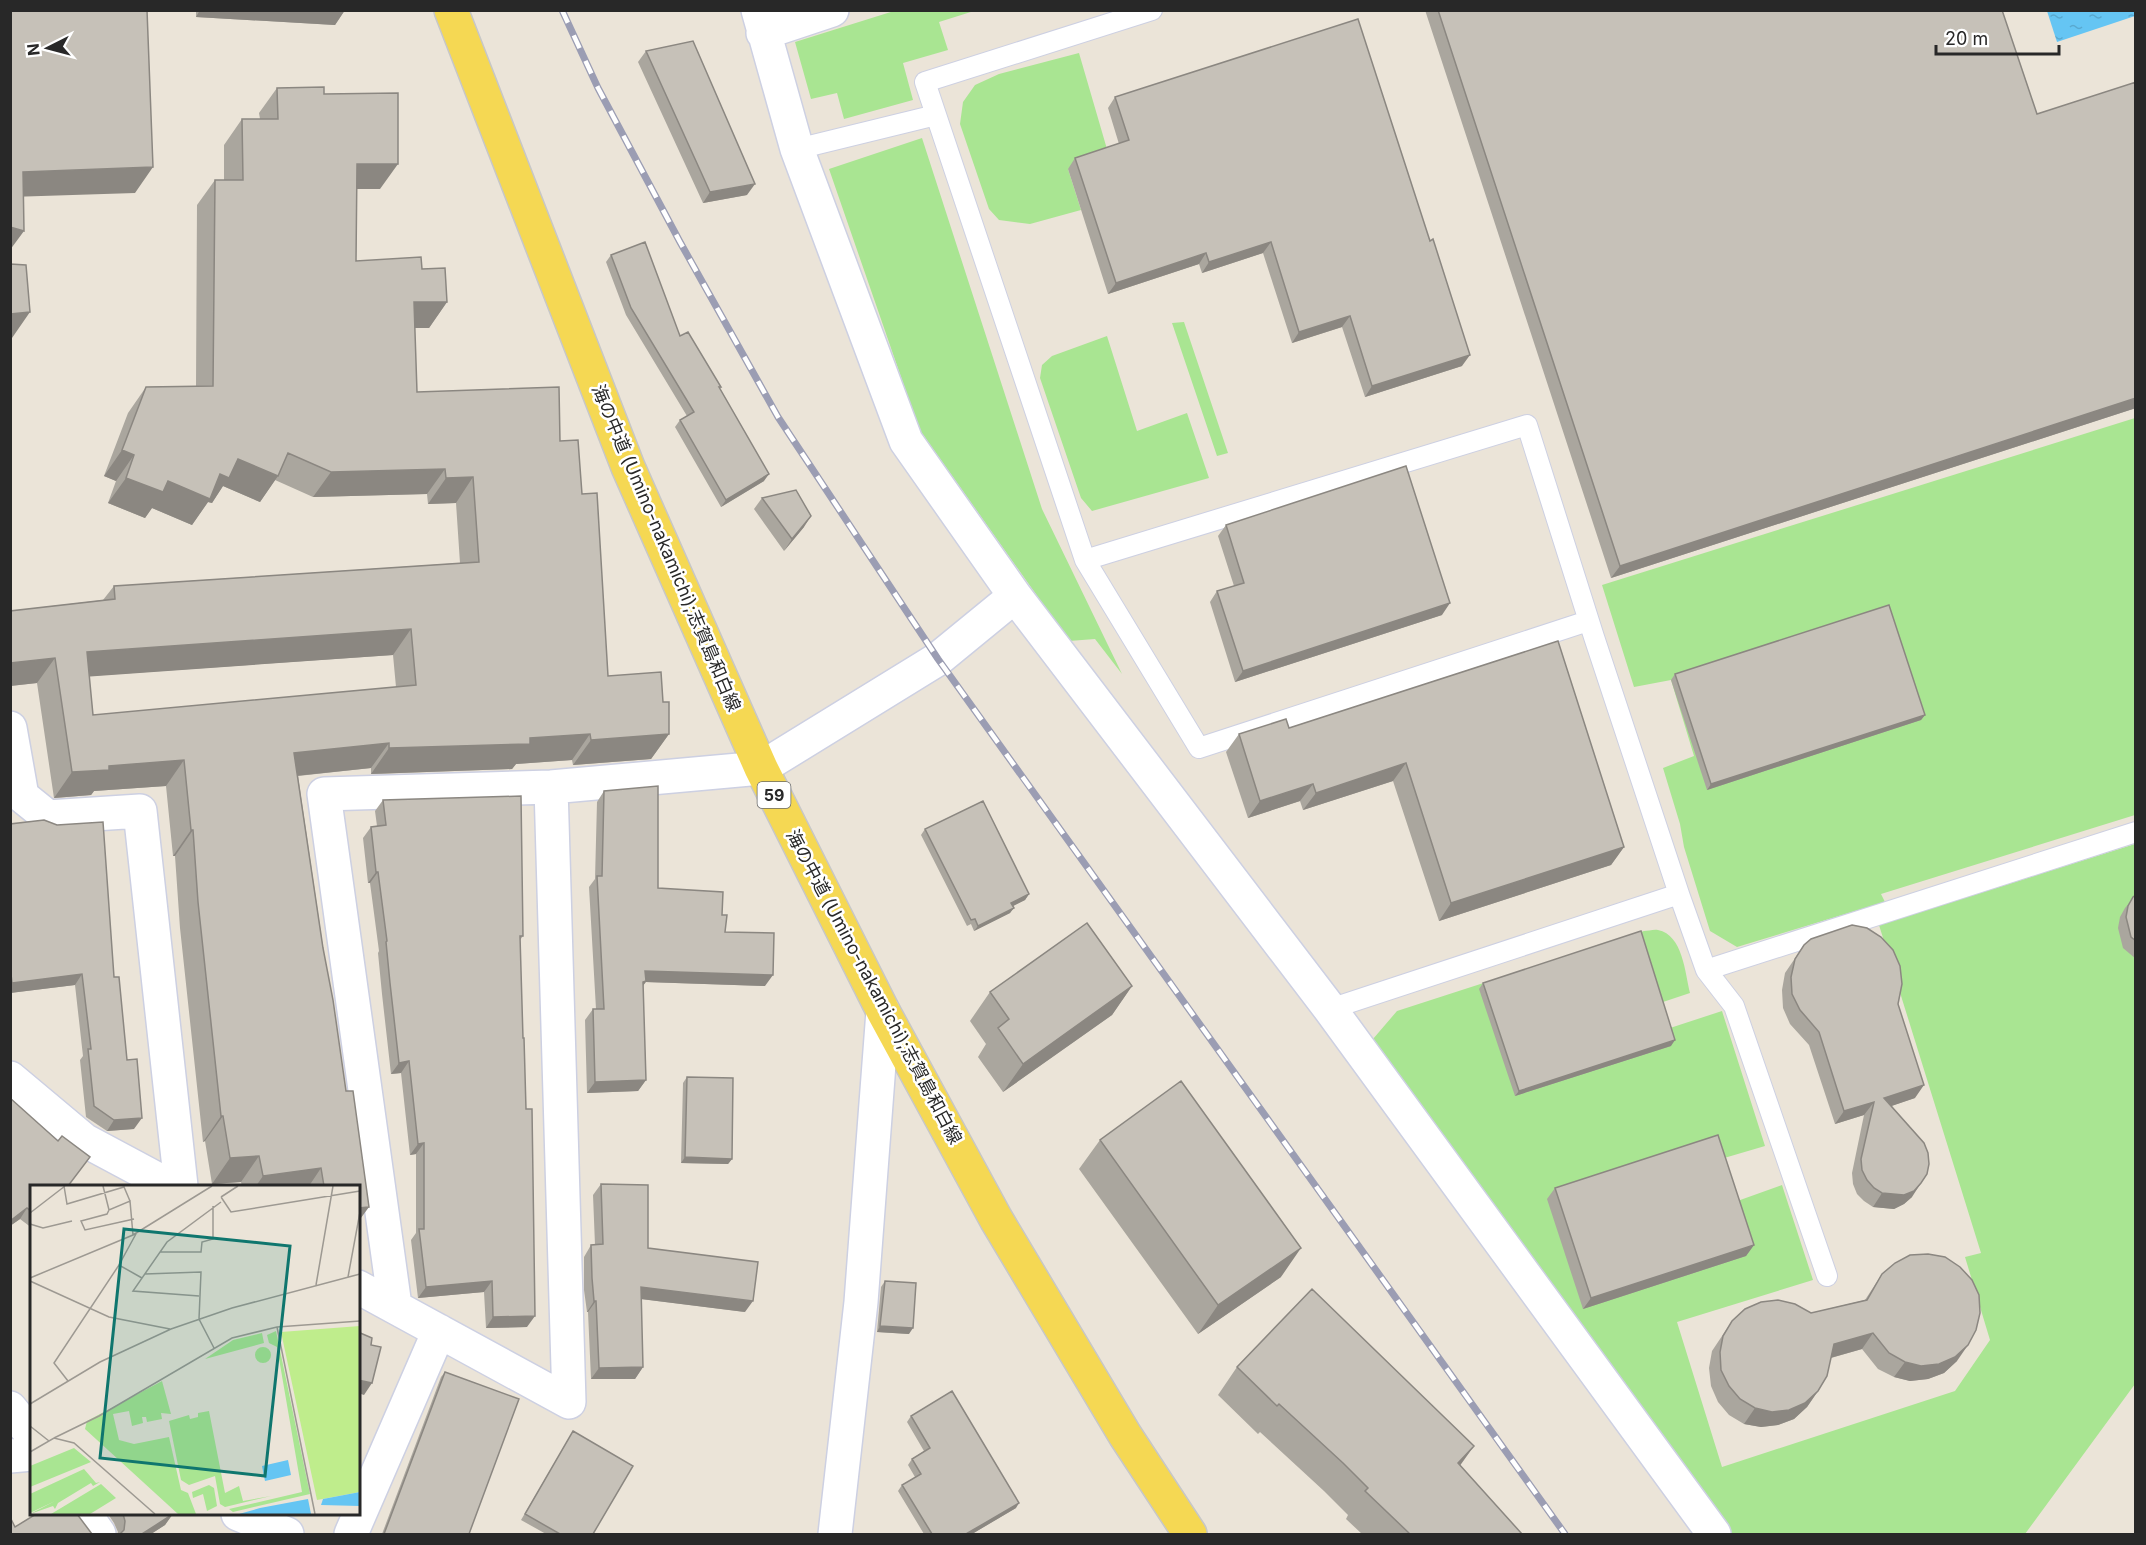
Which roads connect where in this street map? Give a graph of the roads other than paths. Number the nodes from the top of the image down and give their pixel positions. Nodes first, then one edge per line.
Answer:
1 (451, 10) edge
2 (832, 10) edge
3 (1152, 10) edge
4 (761, 22) edge
5 (936, 115) junction
6 (797, 150) junction
7 (1085, 560) junction
8 (1015, 597) junction
9 (1588, 621) junction
10 (10, 728) edge
11 (761, 768) junction
12 (551, 786) junction
13 (2136, 832) edge
14 (1679, 894) junction
15 (1706, 970) junction
16 (1330, 1009) junction
17 (883, 1011) junction
18 (10, 1078) edge
19 (168, 1185) edge
20 (181, 1185) edge
21 (1827, 1276) dead end
22 (360, 1288) edge
23 (395, 1306) junction
24 (439, 1330) junction
25 (30, 1454) edge
26 (10, 1456) edge
27 (360, 1513) edge
28 (86, 1515) edge
29 (240, 1515) edge
30 (359, 1515) edge
31 (99, 1534) edge
32 (287, 1534) edge
33 (351, 1534) edge
34 (835, 1534) edge
35 (1190, 1534) edge
36 (1714, 1534) edge

1 - 11 main road, 海の中道 (Umino-nakamichi);志賀島和白線 / 59
2 - 4 street
3 - 5 lane
4 - 6 street
5 - 6 lane
5 - 7 lane
6 - 8 street
7 - 9 lane
7 - 9 lane
8 - 11 street
8 - 16 street
9 - 14 lane
10 - 20 street
11 - 12 street
11 - 17 main road, 海の中道 (Umino-nakamichi);志賀島和白線 / 59
12 - 23 street
12 - 24 street
13 - 15 lane
14 - 15 lane
14 - 16 lane
15 - 21 lane
16 - 36 street
17 - 34 street
17 - 35 main road, 海の中道 (Umino-nakamichi);志賀島和白線 / 59
18 - 19 street
22 - 23 street
23 - 24 street
24 - 27 street
25 - 26 street
28 - 31 street
29 - 32 street
30 - 33 street

